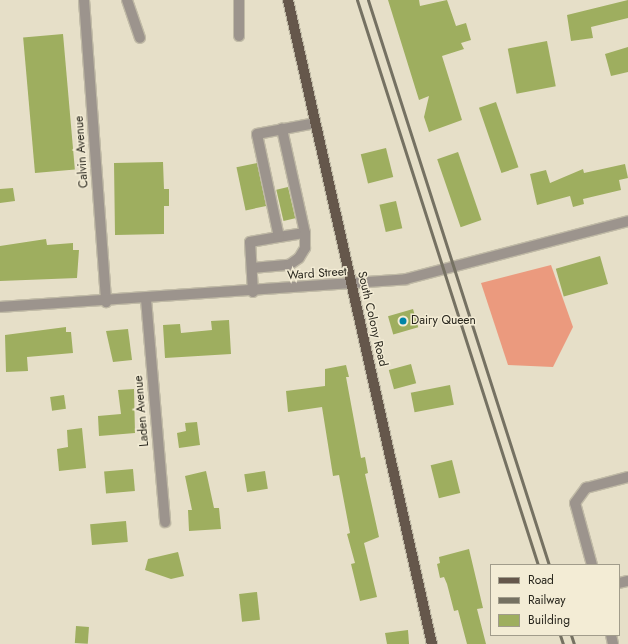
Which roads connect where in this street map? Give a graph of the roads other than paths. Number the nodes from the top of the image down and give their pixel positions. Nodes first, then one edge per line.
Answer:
1 (84, 0) edge
2 (127, 0) edge
3 (238, 0) edge
4 (288, 0) edge
5 (239, 36) dead end
6 (140, 38) dead end
7 (315, 124) junction
8 (282, 129) junction
9 (628, 221) edge
10 (305, 233) junction
11 (279, 237) junction
12 (252, 268) junction
13 (350, 284) junction
14 (253, 292) junction
15 (146, 299) junction
16 (106, 302) junction
17 (0, 307) edge
18 (628, 477) edge
19 (165, 522) dead end
20 (592, 564) edge
21 (432, 644) edge

1 - 16 street, Calvin Avenue
2 - 6 street
3 - 5 street
4 - 7 main road, South Colony Road
7 - 8 street
7 - 13 main road, South Colony Road
8 - 10 street
8 - 11 street
9 - 13 street, Ward Street
10 - 11 street
10 - 12 street
11 - 12 street
12 - 14 street
13 - 14 street, Ward Street
13 - 21 main road, South Colony Road
14 - 15 street, Ward Street
15 - 16 street, Ward Street
15 - 19 street, Laden Avenue
16 - 17 street, Ward Street
18 - 20 street

